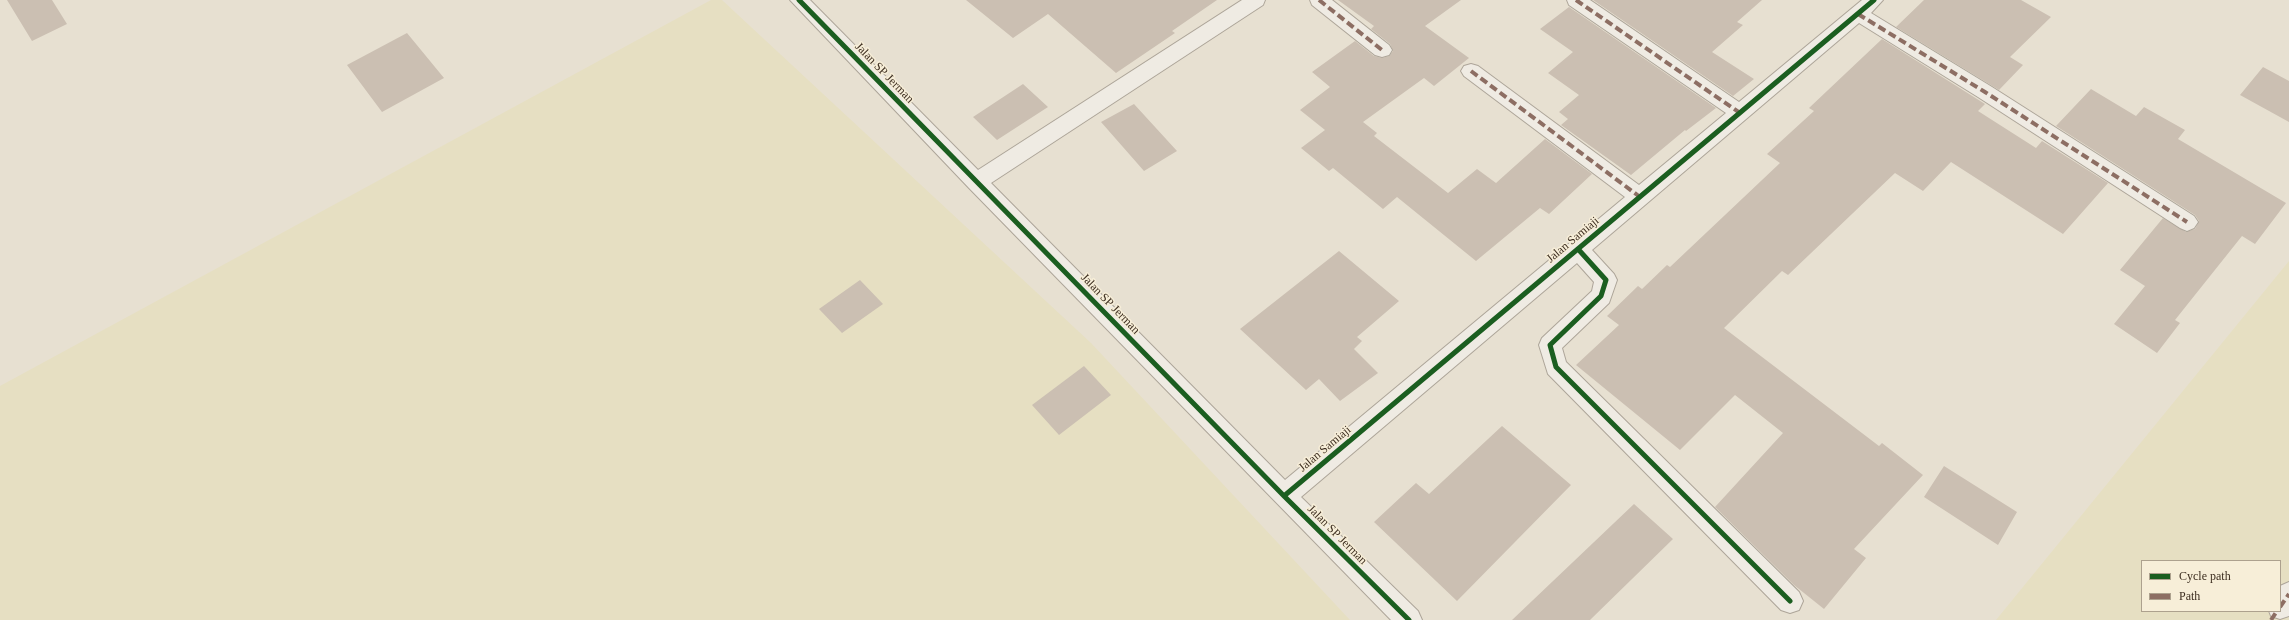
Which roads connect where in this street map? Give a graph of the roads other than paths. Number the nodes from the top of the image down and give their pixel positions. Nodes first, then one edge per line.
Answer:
1 (799, 0) edge
2 (1256, 0) edge
3 (1319, 0) edge
4 (1576, 0) edge
5 (1874, 0) edge
6 (1858, 14) junction
7 (1382, 50) dead end
8 (1471, 71) dead end
9 (1740, 113) junction
10 (976, 182) junction
11 (1640, 197) junction
12 (2187, 222) dead end
13 (1578, 249) junction
14 (1284, 496) junction
15 (2289, 594) edge
16 (1790, 601) dead end
17 (2281, 606) edge
18 (1409, 620) edge

1 - 10 street, Jalan SP Jerman
2 - 10 street
3 - 7 street
4 - 9 street
5 - 6 street, Jalan Samiaji
6 - 9 street, Jalan Samiaji
6 - 12 street
8 - 11 street
9 - 11 street, Jalan Samiaji
10 - 14 street, Jalan SP Jerman
11 - 13 street, Jalan Samiaji
13 - 14 street, Jalan Samiaji
13 - 16 street
14 - 18 street, Jalan SP Jerman
15 - 17 street

